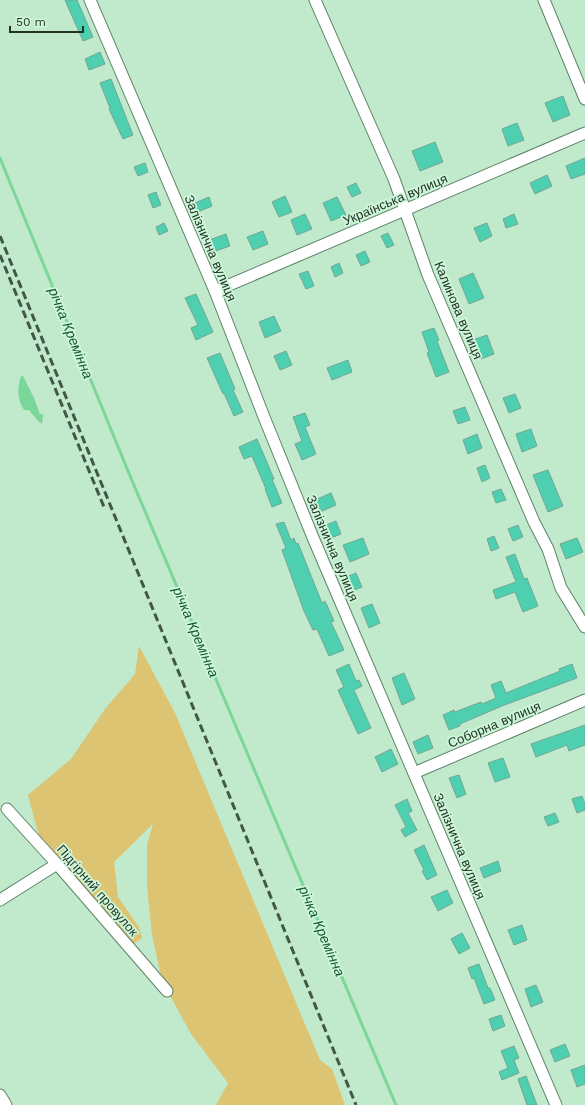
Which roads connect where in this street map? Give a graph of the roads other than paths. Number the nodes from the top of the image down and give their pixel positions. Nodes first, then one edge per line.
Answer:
1 (90, 0) edge
2 (316, 0) edge
3 (544, 0) edge
4 (585, 99) edge
5 (585, 133) edge
6 (404, 211) junction
7 (214, 290) junction
8 (585, 627) edge
9 (585, 700) edge
10 (414, 773) junction
11 (7, 809) dead end
12 (57, 864) junction
13 (0, 900) edge
14 (167, 991) dead end
15 (0, 1096) edge
16 (6, 1105) edge
17 (556, 1105) edge

1 - 7 street, Залізнична вулиця
2 - 6 street, Калинова вулиця
3 - 4 street
5 - 6 street, Українська вулиця
6 - 7 street, Українська вулиця
6 - 8 street, Калинова вулиця
7 - 10 street, Залізнична вулиця
9 - 10 street, Соборна вулиця
10 - 17 street, Залізнична вулиця
11 - 12 street, Підгірний провулок
12 - 13 street
12 - 14 street, Підгірний провулок
15 - 16 street

